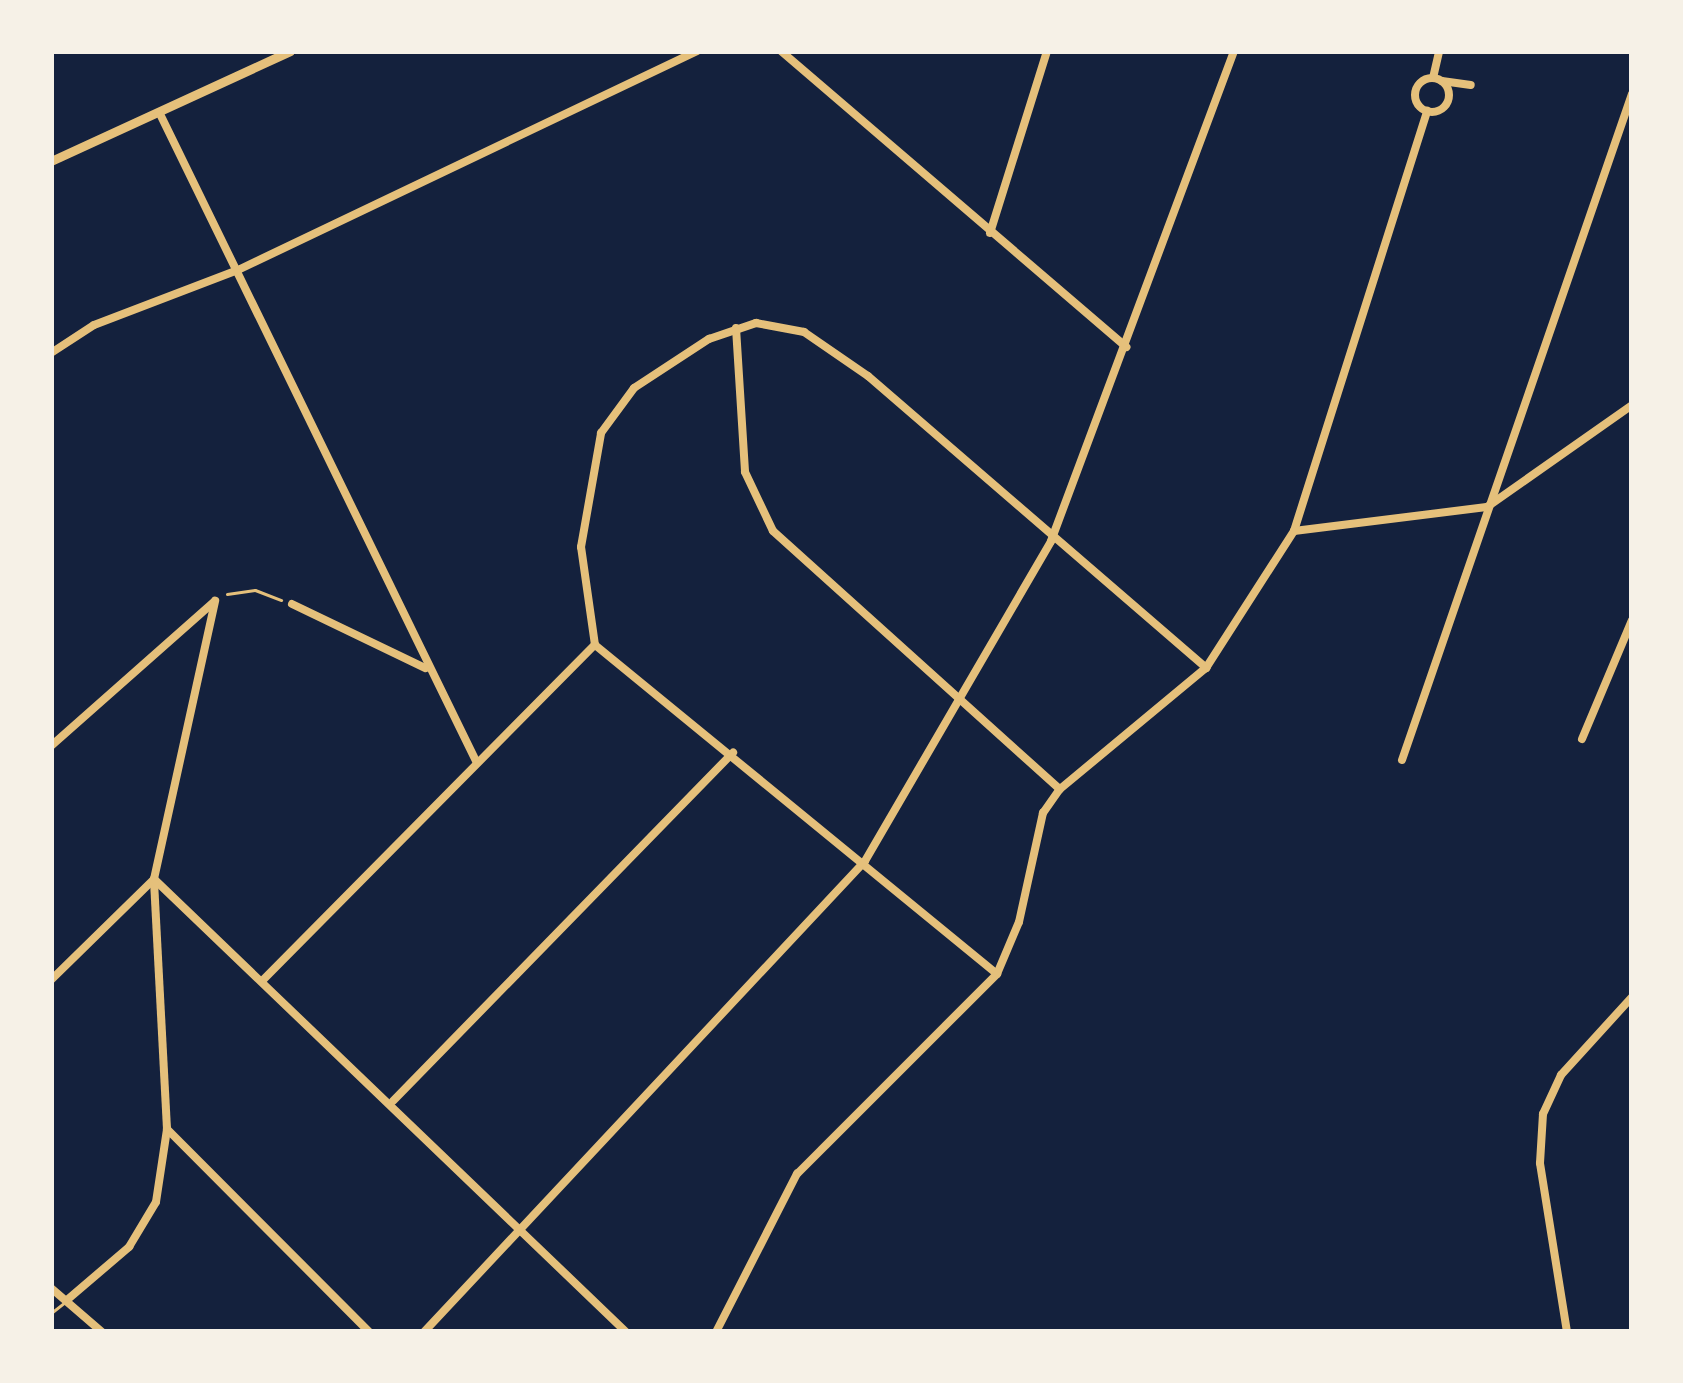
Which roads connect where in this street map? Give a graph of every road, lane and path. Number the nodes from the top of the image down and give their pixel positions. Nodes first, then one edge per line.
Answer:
1 (290, 51) edge
2 (697, 51) edge
3 (781, 51) edge
4 (1047, 51) edge
5 (1234, 51) edge
6 (1439, 51) edge
7 (1437, 79) junction
8 (1471, 85) dead end
9 (1632, 94) edge
10 (1427, 112) junction
11 (161, 116) junction
12 (51, 160) edge
13 (990, 233) junction
14 (238, 270) junction
15 (736, 328) junction
16 (1126, 347) junction
17 (51, 353) edge
18 (1632, 405) edge
19 (1487, 507) junction
20 (1294, 531) junction
21 (1052, 541) junction
22 (215, 601) junction
23 (292, 604) joint
24 (1632, 620) edge
25 (595, 645) junction
26 (1206, 668) junction
27 (427, 669) junction
28 (961, 704) junction
29 (1582, 739) dead end
30 (51, 746) edge
31 (733, 752) junction
32 (1402, 760) dead end
33 (476, 763) junction
34 (1060, 789) junction
35 (865, 861) junction
36 (154, 879) junction
37 (997, 974) junction
38 (51, 980) edge
39 (263, 980) junction
40 (1632, 998) edge
41 (393, 1101) junction
42 (167, 1129) junction
43 (520, 1227) junction
44 (51, 1288) edge
45 (67, 1300) junction
46 (51, 1313) edge
47 (102, 1332) edge
48 (369, 1332) edge
49 (424, 1332) edge
50 (626, 1332) edge
51 (716, 1332) edge
52 (1567, 1332) edge

1 - 11 street
2 - 14 street
3 - 13 street
4 - 13 street
5 - 16 street
6 - 7 street
7 - 8 street
7 - 10 street
7 - 10 street
9 - 19 street
10 - 20 street
11 - 12 street
11 - 14 street
13 - 16 street
14 - 17 street
14 - 27 street
15 - 21 street
15 - 25 street
15 - 28 street
16 - 21 street
18 - 19 street
19 - 20 street
19 - 32 street
20 - 26 street
21 - 26 street
21 - 28 street
22 - 23 path
22 - 30 street
22 - 36 street
23 - 27 street
24 - 29 street
25 - 31 street
25 - 33 street
26 - 34 street
27 - 33 street
28 - 34 street
28 - 35 street
31 - 35 street
31 - 41 street
33 - 39 street
34 - 37 street
35 - 37 street
35 - 43 street
36 - 38 street
36 - 39 street
36 - 42 street
37 - 51 street
39 - 41 street
40 - 52 street
41 - 43 street
42 - 45 street
42 - 48 street
43 - 49 street
43 - 50 street
44 - 45 street
45 - 46 lane
45 - 47 street

